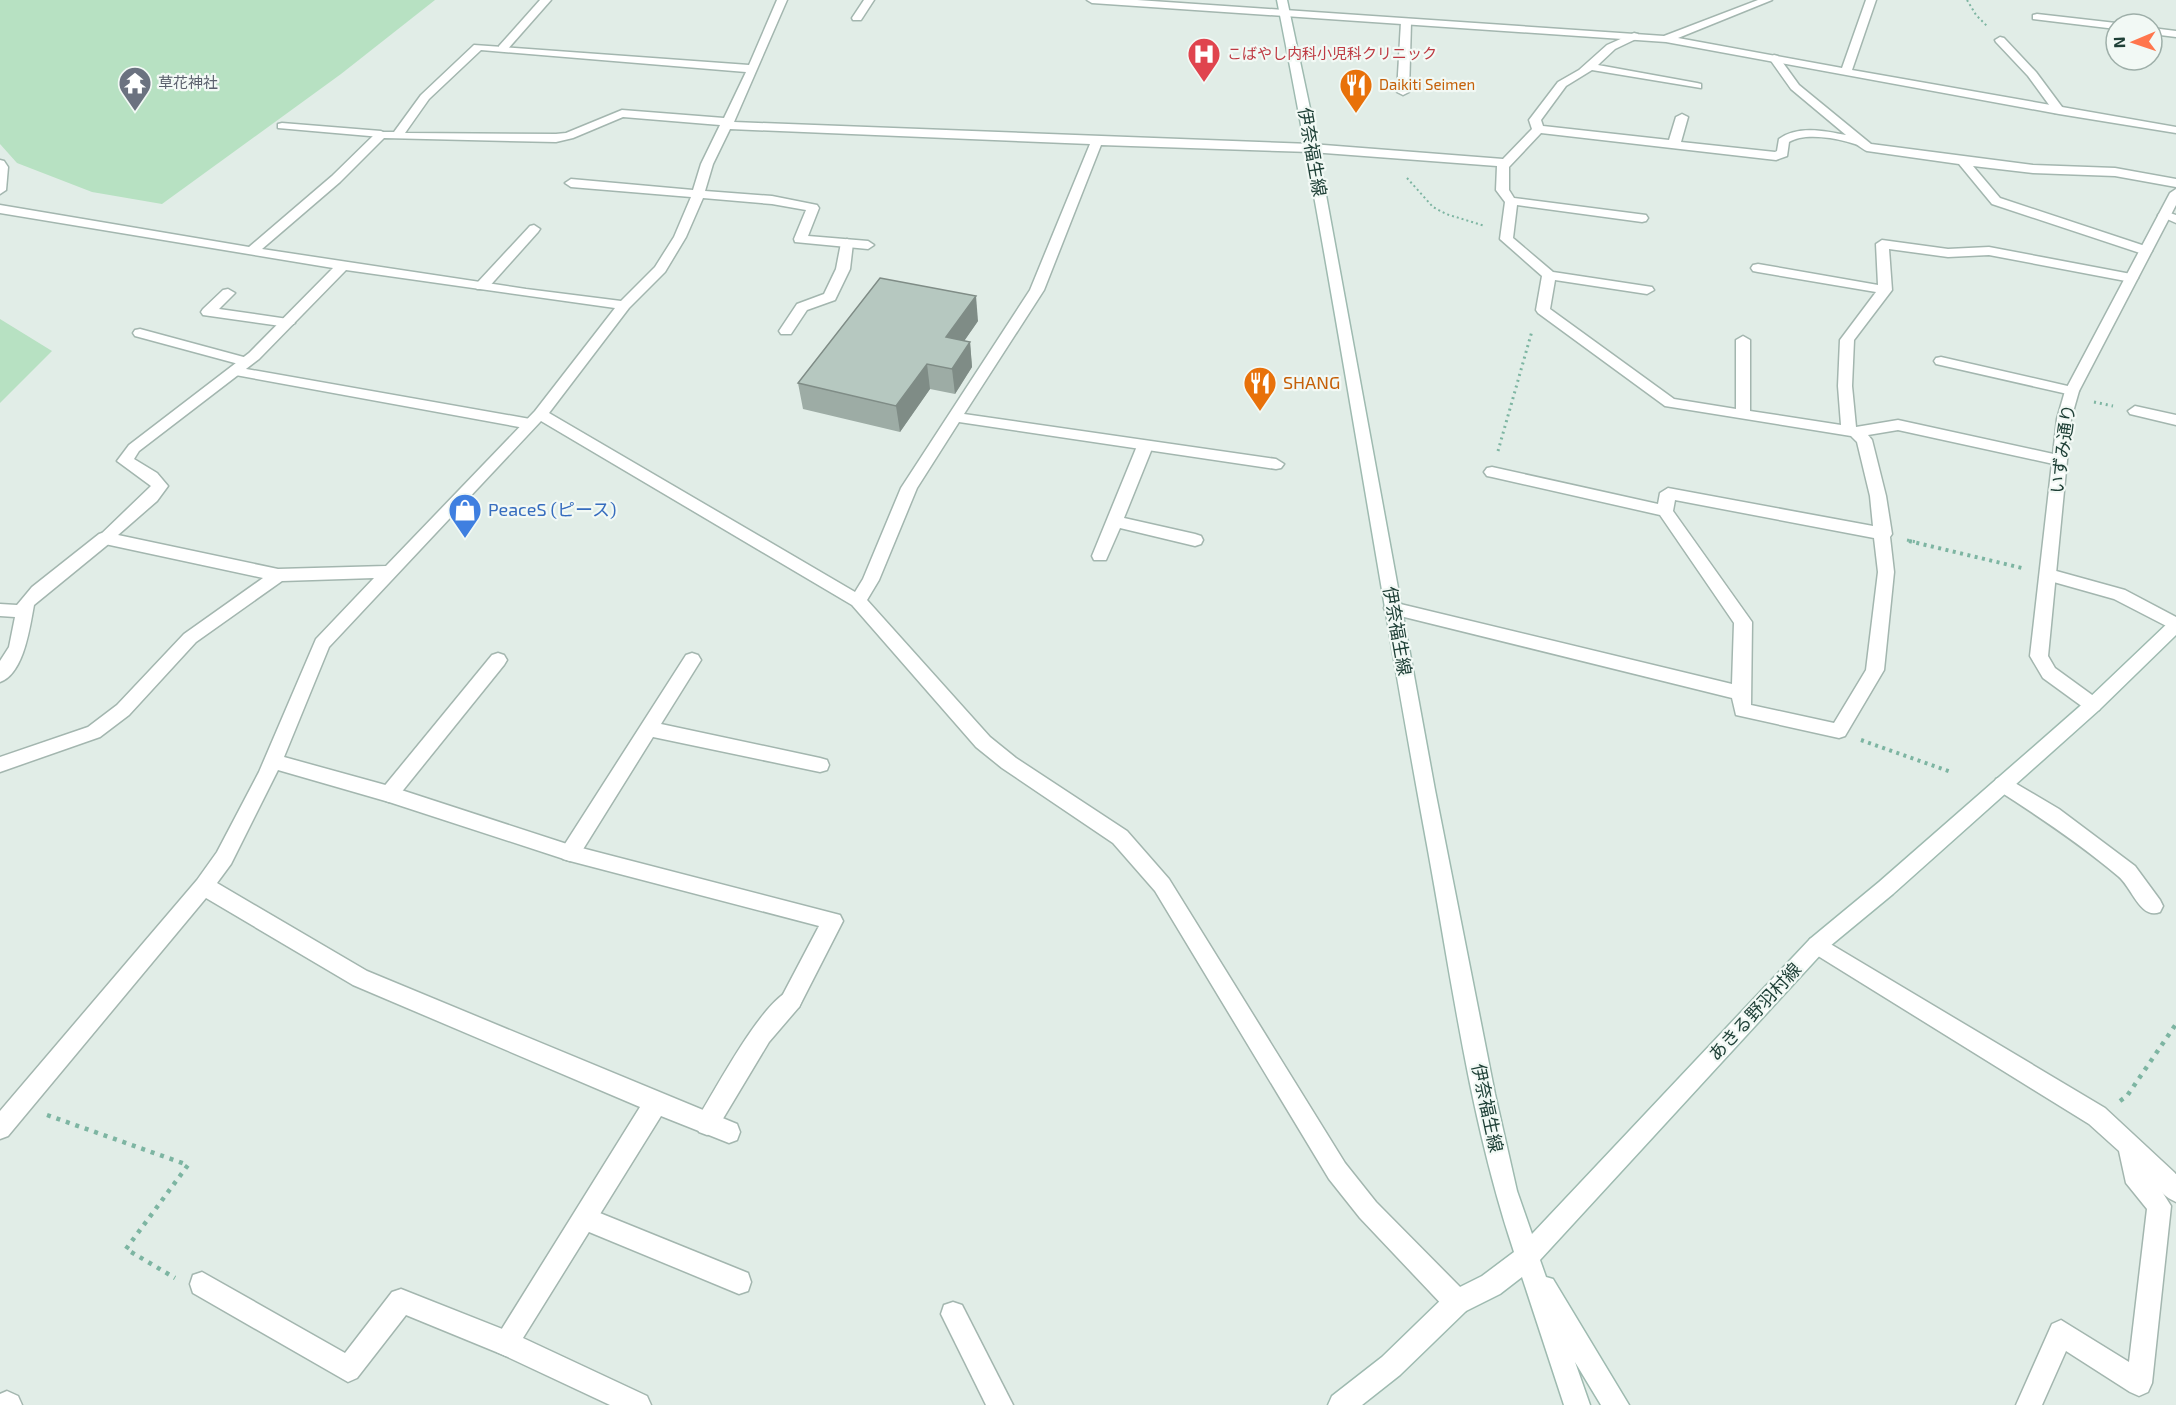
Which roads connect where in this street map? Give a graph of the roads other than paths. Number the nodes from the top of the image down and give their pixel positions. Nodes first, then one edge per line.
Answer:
1 (546, 0) edge
2 (782, 0) edge
3 (869, 0) edge
4 (1092, 0) edge
5 (1767, 0) edge
6 (1871, 0) edge
7 (1283, 7) edge
8 (2037, 17) dead end
9 (857, 18) dead end
10 (1406, 22) junction
11 (2104, 25) edge
12 (1634, 36) junction
13 (1666, 39) junction
14 (2000, 40) road end
15 (502, 48) junction
16 (1774, 58) junction
17 (1588, 66) junction
18 (752, 69) junction
19 (1846, 72) junction
20 (1697, 86) dead end
21 (1402, 92) dead end
22 (2059, 111) junction
23 (1682, 117) dead end
24 (727, 123) junction
25 (282, 126) dead end
26 (1538, 129) junction
27 (2176, 130) edge
28 (381, 134) junction
29 (397, 135) junction
30 (1097, 141) junction
31 (1858, 141) junction
32 (1674, 144) junction
33 (1311, 148) junction
34 (1963, 160) junction
35 (1506, 163) junction
36 (0, 164) edge
37 (571, 183) dead end
38 (2176, 183) edge
39 (0, 190) edge
40 (2176, 193) edge
41 (698, 194) junction
42 (1511, 201) junction
43 (0, 210) edge
44 (2170, 217) edge
45 (1642, 218) dead end
46 (534, 229) dead end
47 (847, 243) junction
48 (868, 245) dead end
49 (252, 251) junction
50 (2146, 251) junction
51 (344, 266) junction
52 (1758, 268) dead end
53 (1549, 275) junction
54 (2131, 278) junction
55 (482, 286) junction
56 (1647, 290) dead end
57 (1885, 290) junction
58 (228, 293) dead end
59 (624, 306) junction
60 (288, 323) junction
61 (786, 331) dead end
62 (140, 333) dead end
63 (1743, 340) dead end
64 (1941, 361) dead end
65 (240, 367) junction
66 (2071, 393) junction
67 (2135, 411) road end
68 (1743, 414) junction
69 (954, 417) junction
70 (535, 419) junction
71 (2176, 420) edge
72 (1853, 432) junction
73 (1145, 446) junction
74 (2058, 460) junction
75 (1276, 464) dead end
76 (1492, 472) road end
77 (1665, 512) junction
78 (1114, 521) junction
79 (1884, 534) junction
80 (105, 538) junction
81 (1195, 540) dead end
82 (1100, 556) dead end
83 (389, 572) junction
84 (278, 575) junction
85 (2049, 575) junction
86 (858, 602) junction
87 (1392, 608) junction
88 (0, 610) edge
89 (24, 611) junction
90 (2176, 625) edge
91 (498, 660) dead end
92 (692, 660) dead end
93 (0, 675) edge
94 (1741, 693) junction
95 (2093, 705) junction
96 (650, 729) junction
97 (272, 761) junction
98 (0, 765) edge
99 (820, 765) dead end
100 (2003, 784) junction
101 (389, 794) junction
102 (570, 853) junction
103 (204, 886) junction
104 (2153, 906) dead end
105 (1817, 945) junction
106 (656, 1102) junction
107 (707, 1124) junction
108 (0, 1128) edge
109 (729, 1132) dead end
110 (2129, 1145) junction
111 (2171, 1186) edge
112 (585, 1219) junction
113 (1526, 1258) junction
114 (739, 1282) dead end
115 (202, 1284) road end
116 (1457, 1302) junction
117 (953, 1314) dead end
118 (506, 1343) junction
119 (638, 1405) edge
120 (1000, 1405) edge
121 (1341, 1405) edge
122 (1578, 1405) edge
123 (1616, 1405) edge
124 (2029, 1405) edge

1 - 15 street
2 - 18 street
3 - 9 street
4 - 7 street
5 - 13 street
6 - 19 street
7 - 10 street
7 - 33 street, 伊奈福生線
8 - 11 street
10 - 12 street
10 - 21 street
12 - 13 street
12 - 17 street
13 - 16 street
14 - 22 street
15 - 18 street
15 - 29 street
16 - 19 street
16 - 31 street
17 - 20 street
17 - 26 street
18 - 24 street
19 - 22 street
22 - 27 street
23 - 32 street
24 - 29 street
24 - 30 street
24 - 41 street
25 - 28 street
26 - 32 street
26 - 35 street
28 - 29 street
28 - 49 street
30 - 33 street
30 - 69 street
31 - 32 street
31 - 34 street
33 - 35 street
33 - 87 street, 伊奈福生線
34 - 38 street
34 - 50 street
35 - 42 street
36 - 39 street
37 - 41 street
40 - 44 street, いずみ通り
41 - 47 street
41 - 59 street
42 - 45 street
42 - 53 street
43 - 49 street
44 - 50 street, いずみ通り
46 - 55 street
47 - 48 street
47 - 61 street
49 - 51 street
50 - 54 street, いずみ通り
51 - 55 street
51 - 60 street
52 - 57 street
53 - 56 street
53 - 68 street
54 - 57 street
54 - 66 street, いずみ通り
55 - 59 street
57 - 72 street
58 - 60 street
59 - 70 street
60 - 65 street
62 - 65 street
63 - 68 street
64 - 66 street
65 - 70 street
65 - 80 street
66 - 74 street, いずみ通り
67 - 71 street
68 - 72 street
69 - 73 street
69 - 86 street
70 - 83 street
70 - 86 street
72 - 74 street
72 - 79 street
73 - 75 street
73 - 78 street
74 - 85 street, いずみ通り
76 - 77 street
77 - 79 street
77 - 94 street
78 - 81 street
78 - 82 street
79 - 94 street
80 - 84 street
80 - 89 street
83 - 84 street
83 - 97 street
84 - 98 street
85 - 90 street
85 - 95 street, いずみ通り
86 - 116 street
87 - 94 street
87 - 113 street, 伊奈福生線
88 - 89 street
89 - 93 street
90 - 95 street, あきる野羽村線
91 - 101 street
92 - 96 street
95 - 100 street, あきる野羽村線
96 - 99 street
96 - 102 street
97 - 101 street
97 - 103 street
100 - 104 street
100 - 105 street, あきる野羽村線
101 - 102 street
102 - 107 street
103 - 106 street
103 - 108 street
105 - 110 street
105 - 113 street, あきる野羽村線
106 - 107 street
106 - 112 street
107 - 109 street
110 - 111 street
110 - 124 street
112 - 114 street
112 - 118 street
113 - 116 street, あきる野羽村線
113 - 122 street, 伊奈福生線
113 - 123 street, 伊奈福生線
115 - 118 street
116 - 121 street, あきる野羽村線
117 - 120 street
118 - 119 street

